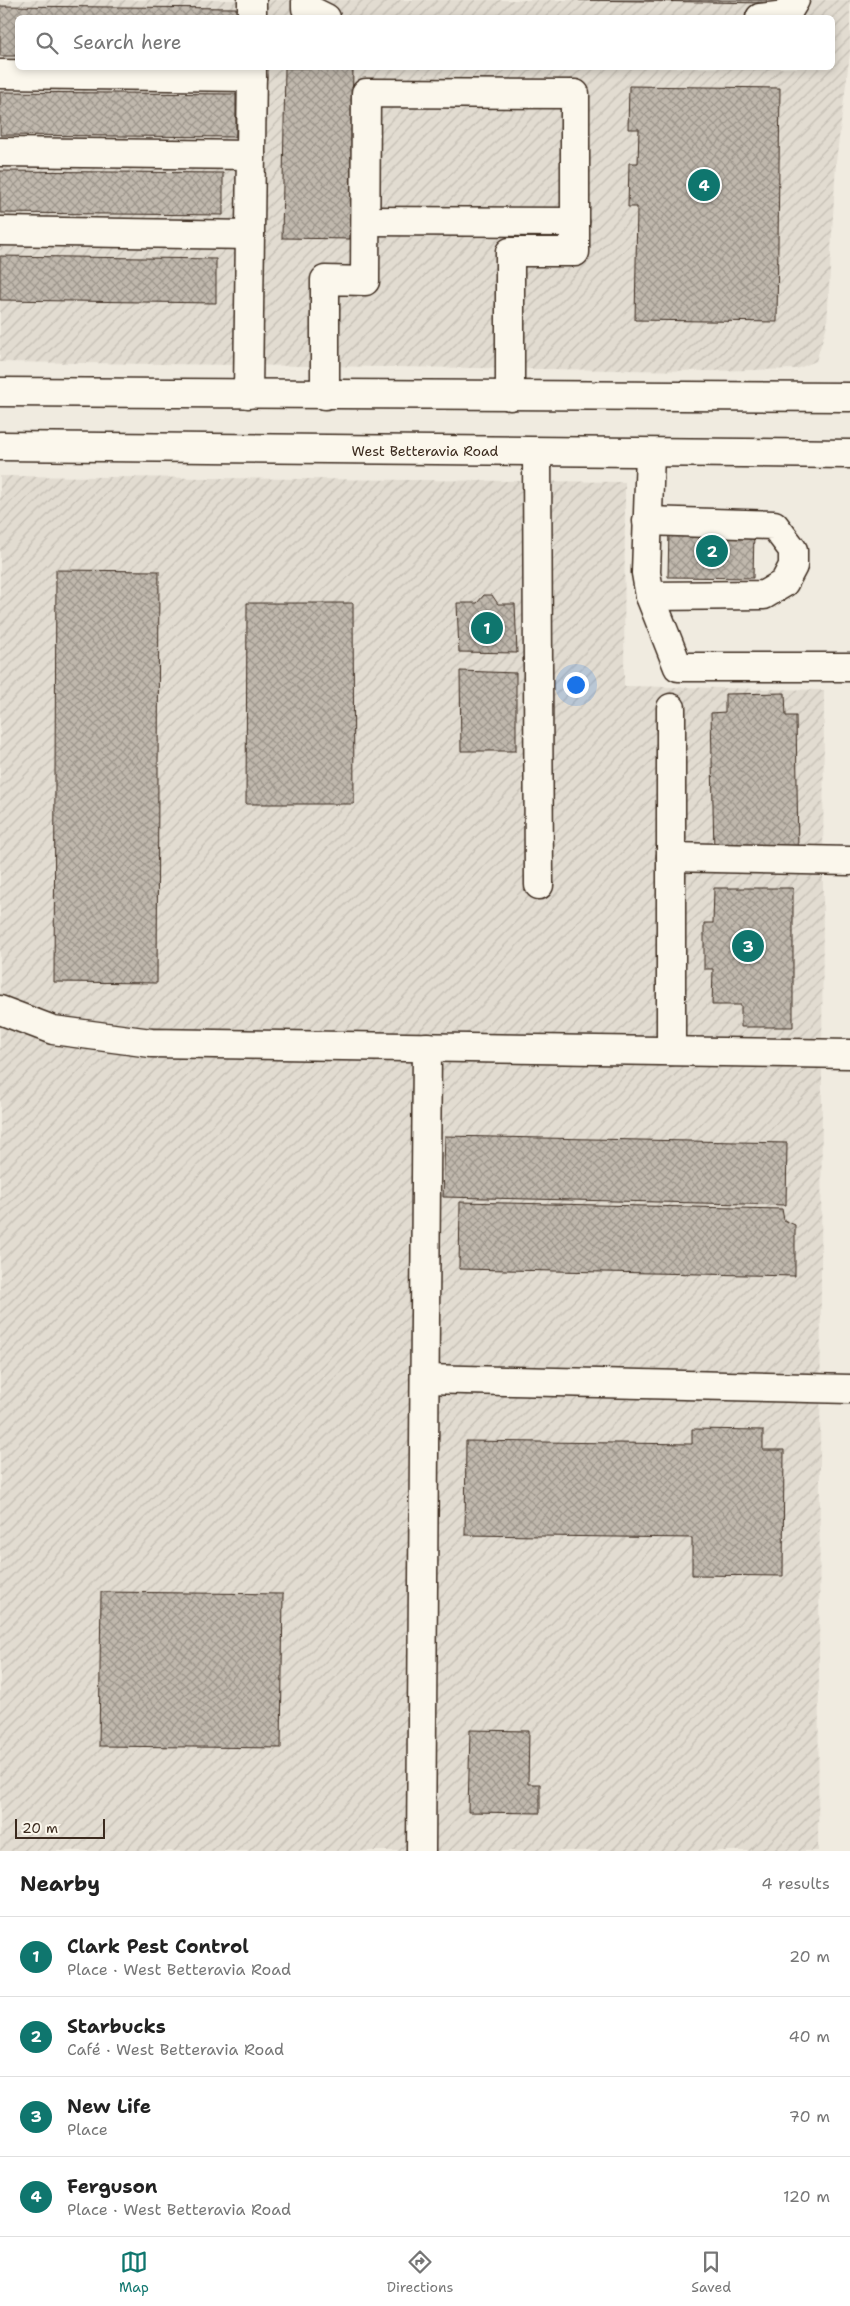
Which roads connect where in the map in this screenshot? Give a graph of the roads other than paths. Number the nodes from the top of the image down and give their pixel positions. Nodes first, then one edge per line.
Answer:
1 (252, 0) edge
2 (306, 0) edge
3 (795, 0) edge
4 (252, 15) edge
5 (320, 15) edge
6 (786, 15) edge
7 (252, 72) edge
8 (0, 74) edge
9 (0, 152) edge
10 (251, 155) junction
11 (366, 221) junction
12 (575, 222) junction
13 (0, 231) edge
14 (250, 235) junction
15 (0, 392) edge
16 (248, 394) junction
17 (325, 394) junction
18 (510, 396) junction
19 (850, 397) edge
20 (0, 446) edge
21 (537, 452) junction
22 (650, 453) junction
23 (850, 454) edge
24 (648, 521) junction
25 (650, 596) junction
26 (850, 667) edge
27 (671, 708) dead end
28 (671, 857) junction
29 (850, 861) edge
30 (539, 885) dead end
31 (0, 1010) edge
32 (427, 1047) junction
33 (671, 1052) junction
34 (850, 1054) edge
35 (425, 1379) junction
36 (850, 1389) edge
37 (421, 1851) edge

1 - 4 street
2 - 5 street
3 - 6 street
7 - 8 street
7 - 10 street
9 - 10 street
10 - 14 street
11 - 12 street
11 - 12 street
11 - 17 street
12 - 18 street
13 - 14 street
14 - 16 street
15 - 16 street
16 - 17 street
17 - 18 street
18 - 19 street
20 - 21 street, West Betteravia Road
21 - 22 street, West Betteravia Road
21 - 30 street
22 - 23 street, West Betteravia Road
22 - 24 street
24 - 25 street
24 - 25 street
25 - 26 street
27 - 28 street
28 - 29 street
28 - 33 street
31 - 32 street
32 - 33 street
32 - 35 street
33 - 34 street
35 - 36 street
35 - 37 street

